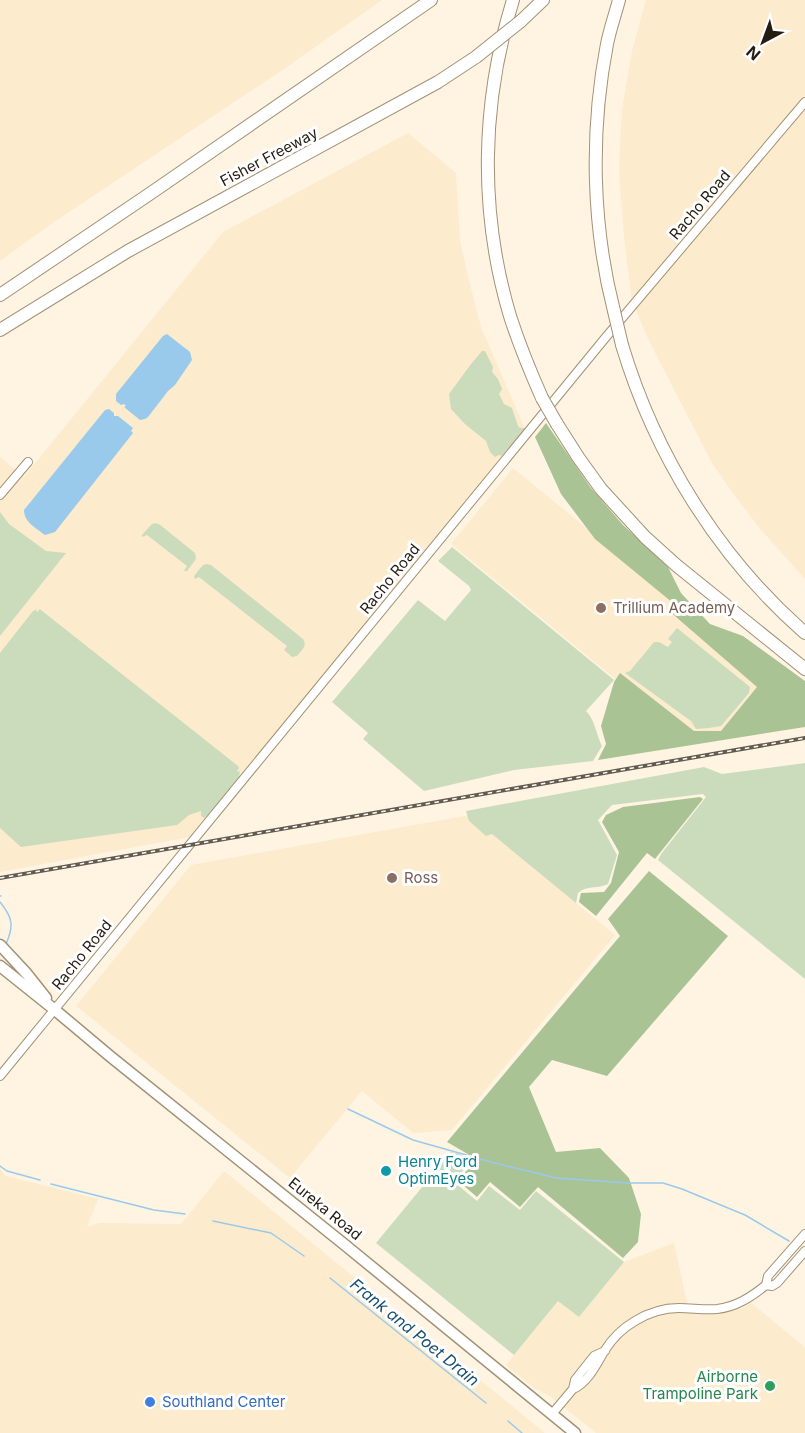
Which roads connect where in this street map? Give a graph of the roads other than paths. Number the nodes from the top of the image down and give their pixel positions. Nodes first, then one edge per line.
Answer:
1 (431, 0) edge
2 (513, 0) edge
3 (543, 0) edge
4 (619, 0) edge
5 (805, 102) edge
6 (0, 295) edge
7 (0, 330) edge
8 (28, 462) dead end
9 (0, 495) edge
10 (805, 633) edge
11 (805, 669) edge
12 (0, 945) edge
13 (3, 968) edge
14 (55, 1010) junction
15 (0, 1076) edge
16 (805, 1234) edge
17 (805, 1251) edge
18 (766, 1285) junction
19 (552, 1414) junction
20 (575, 1433) edge

1 - 6 highway, Fisher Freeway
2 - 11 highway, bridge
3 - 7 highway, Fisher Freeway, bridge
4 - 10 highway, bridge
5 - 14 street, Racho Road
8 - 9 street
12 - 14 main road, Eureka Road
13 - 14 main road, Eureka Road
14 - 15 street, Racho Road
14 - 19 main road, Eureka Road
16 - 18 street
17 - 18 street
18 - 19 street
19 - 20 main road, Eureka Road

